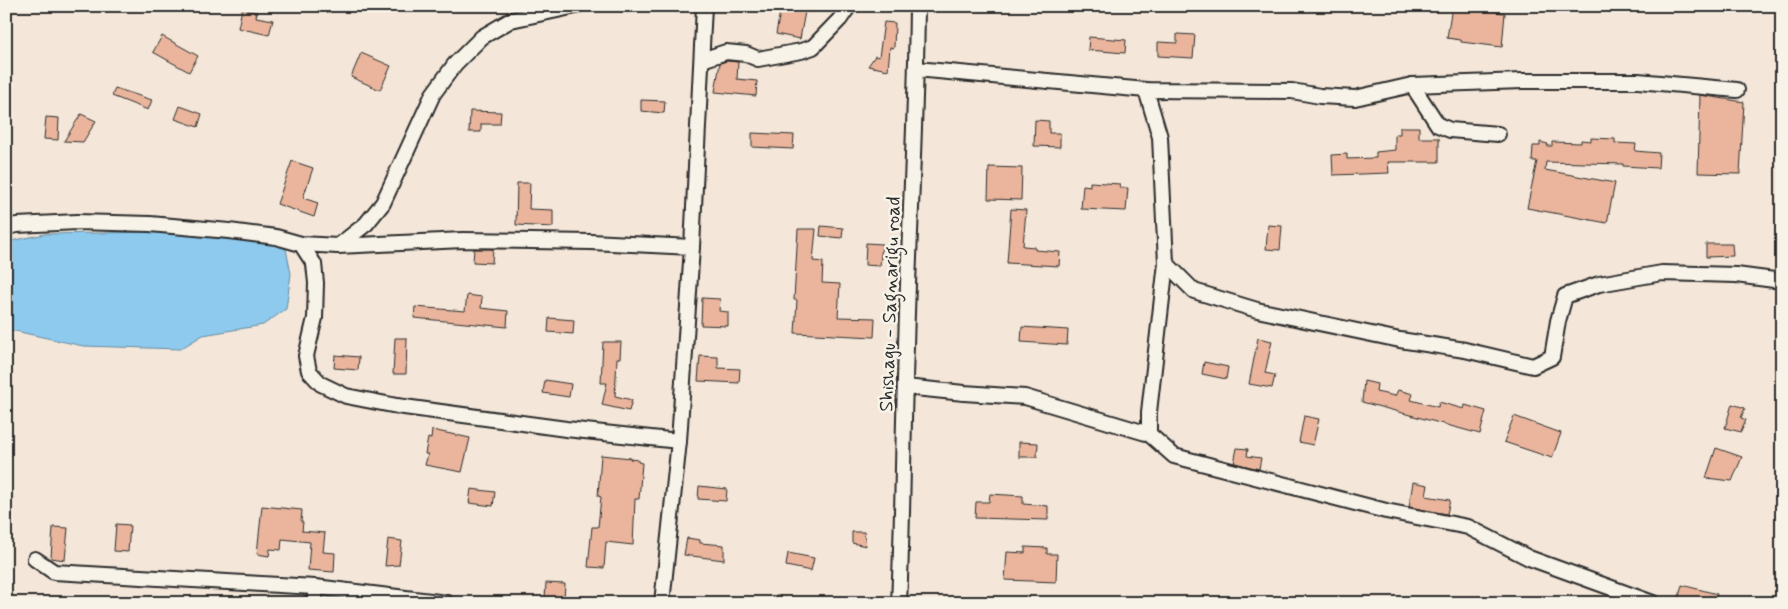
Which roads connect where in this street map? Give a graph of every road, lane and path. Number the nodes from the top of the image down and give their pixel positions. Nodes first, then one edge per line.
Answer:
1 (576, 6) edge
2 (704, 6) edge
3 (849, 6) edge
4 (917, 6) edge
5 (702, 60) junction
6 (916, 69) junction
7 (1412, 85) junction
8 (1146, 90) junction
9 (1737, 90) dead end
10 (1498, 134) dead end
11 (6, 227) edge
12 (301, 244) junction
13 (338, 246) junction
14 (692, 247) junction
15 (1166, 263) junction
16 (1782, 281) edge
17 (905, 387) junction
18 (1150, 434) junction
19 (679, 441) junction
20 (35, 558) dead end
21 (315, 587) junction
22 (439, 602) edge
23 (315, 603) edge
24 (662, 603) edge
25 (899, 603) edge
26 (1653, 603) edge

1 - 13 street
2 - 5 street
3 - 5 street
4 - 6 street, Shishagu - Sagnarigu road
5 - 14 street
6 - 8 street
6 - 17 street, Shishagu - Sagnarigu road
7 - 8 street
7 - 9 street
7 - 10 street
8 - 15 street
11 - 12 street
12 - 13 street
12 - 19 street
13 - 14 street
14 - 19 street
15 - 16 street
15 - 18 street
17 - 18 street
17 - 25 street, Shishagu - Sagnarigu road
18 - 26 street
19 - 24 street
20 - 21 street
21 - 22 street
21 - 23 street

